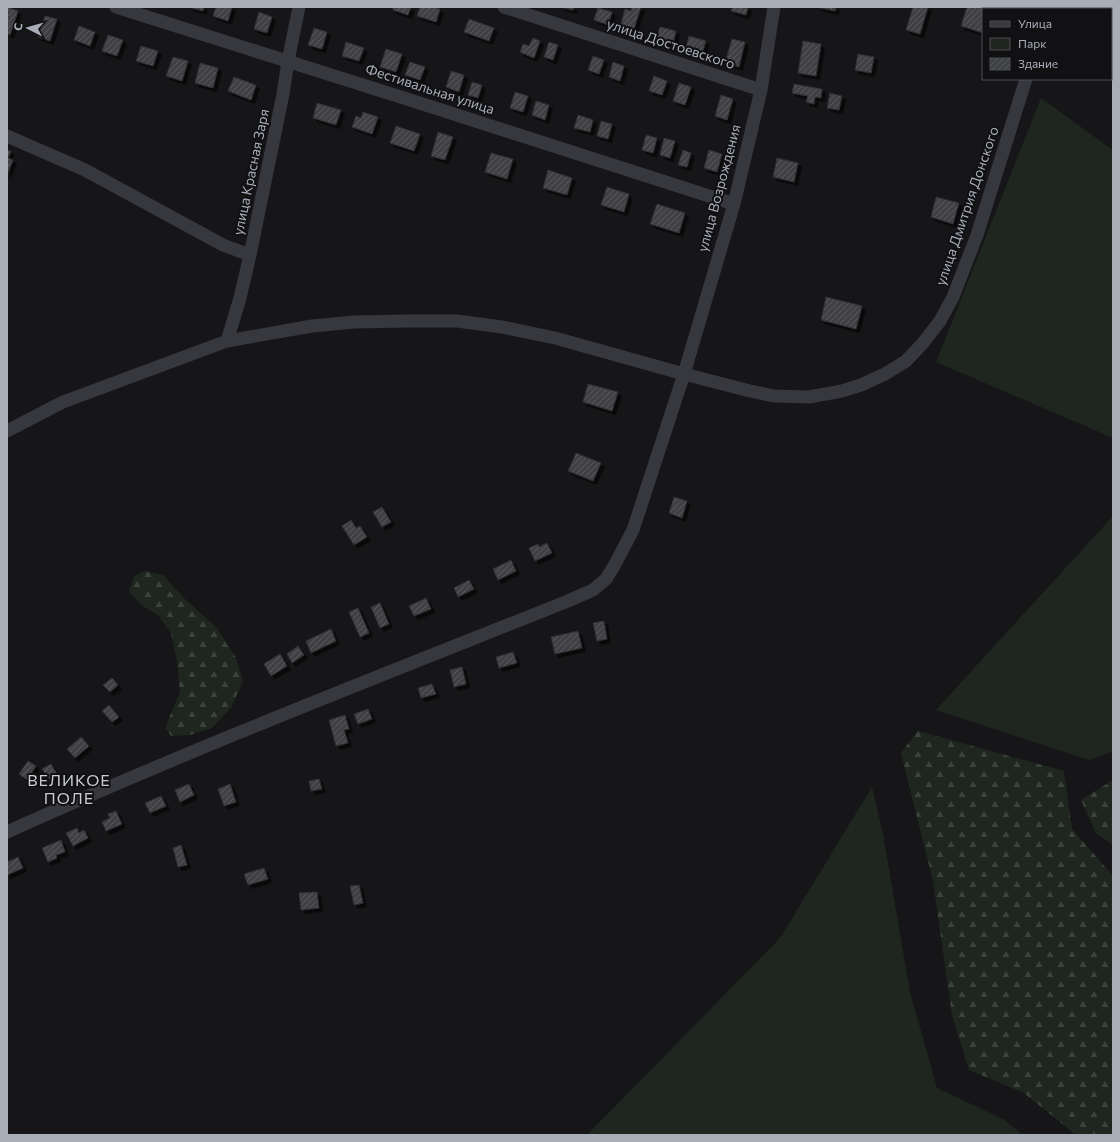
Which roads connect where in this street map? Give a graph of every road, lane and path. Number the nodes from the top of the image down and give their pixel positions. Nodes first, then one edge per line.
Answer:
1 (116, 7) edge
2 (299, 7) edge
3 (504, 7) edge
4 (774, 7) edge
5 (288, 61) junction
6 (1026, 80) edge
7 (761, 90) junction
8 (7, 136) edge
9 (734, 204) junction
10 (250, 255) junction
11 (227, 341) junction
12 (684, 374) junction
13 (7, 431) edge
14 (7, 832) edge

1 - 5 street, Фестивальная улица
2 - 5 street, улица Красная Заря
3 - 7 street, улица Достоевского
4 - 7 street, улица Возрождения
5 - 9 street, Фестивальная улица
5 - 10 street, улица Красная Заря
6 - 12 street, улица Дмитрия Донского
7 - 9 street, улица Возрождения
8 - 10 street
9 - 12 street, улица Возрождения
10 - 11 street, улица Красная Заря
11 - 12 street, улица Дмитрия Донского
11 - 13 street, улица Дмитрия Донского
12 - 14 street, улица Возрождения

